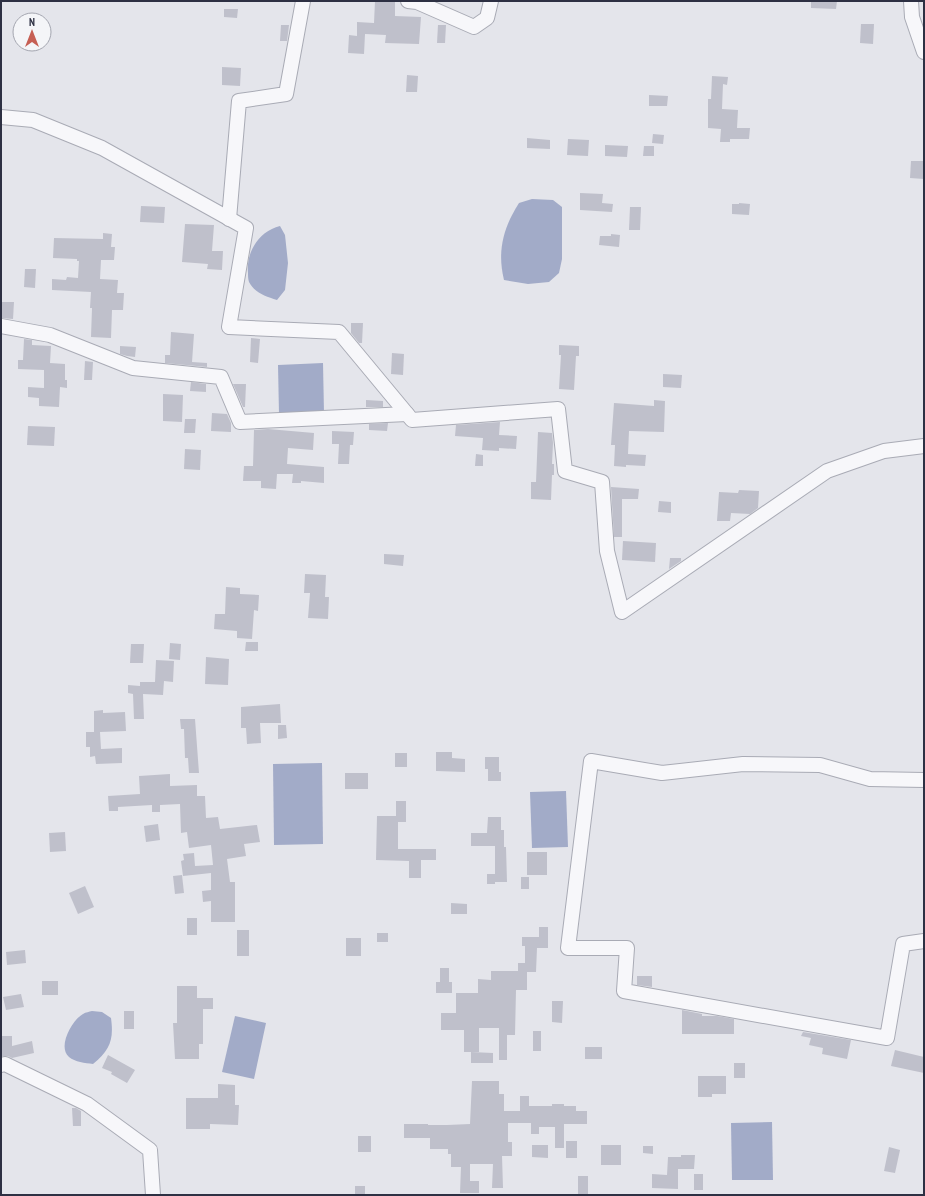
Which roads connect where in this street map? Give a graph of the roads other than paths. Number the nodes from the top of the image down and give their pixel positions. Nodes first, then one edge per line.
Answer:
1 (303, 1) edge
2 (408, 1) edge
3 (491, 1) edge
4 (911, 1) edge
5 (924, 52) edge
6 (1, 118) edge
7 (229, 219) junction
8 (1, 326) edge
9 (407, 414) junction
10 (924, 446) edge
11 (924, 780) edge
12 (924, 941) edge
13 (1, 1065) edge
14 (153, 1195) edge

1 - 7 street
2 - 3 street
4 - 5 street
6 - 7 street
7 - 9 street
8 - 9 street
9 - 10 street
11 - 12 street
13 - 14 street

